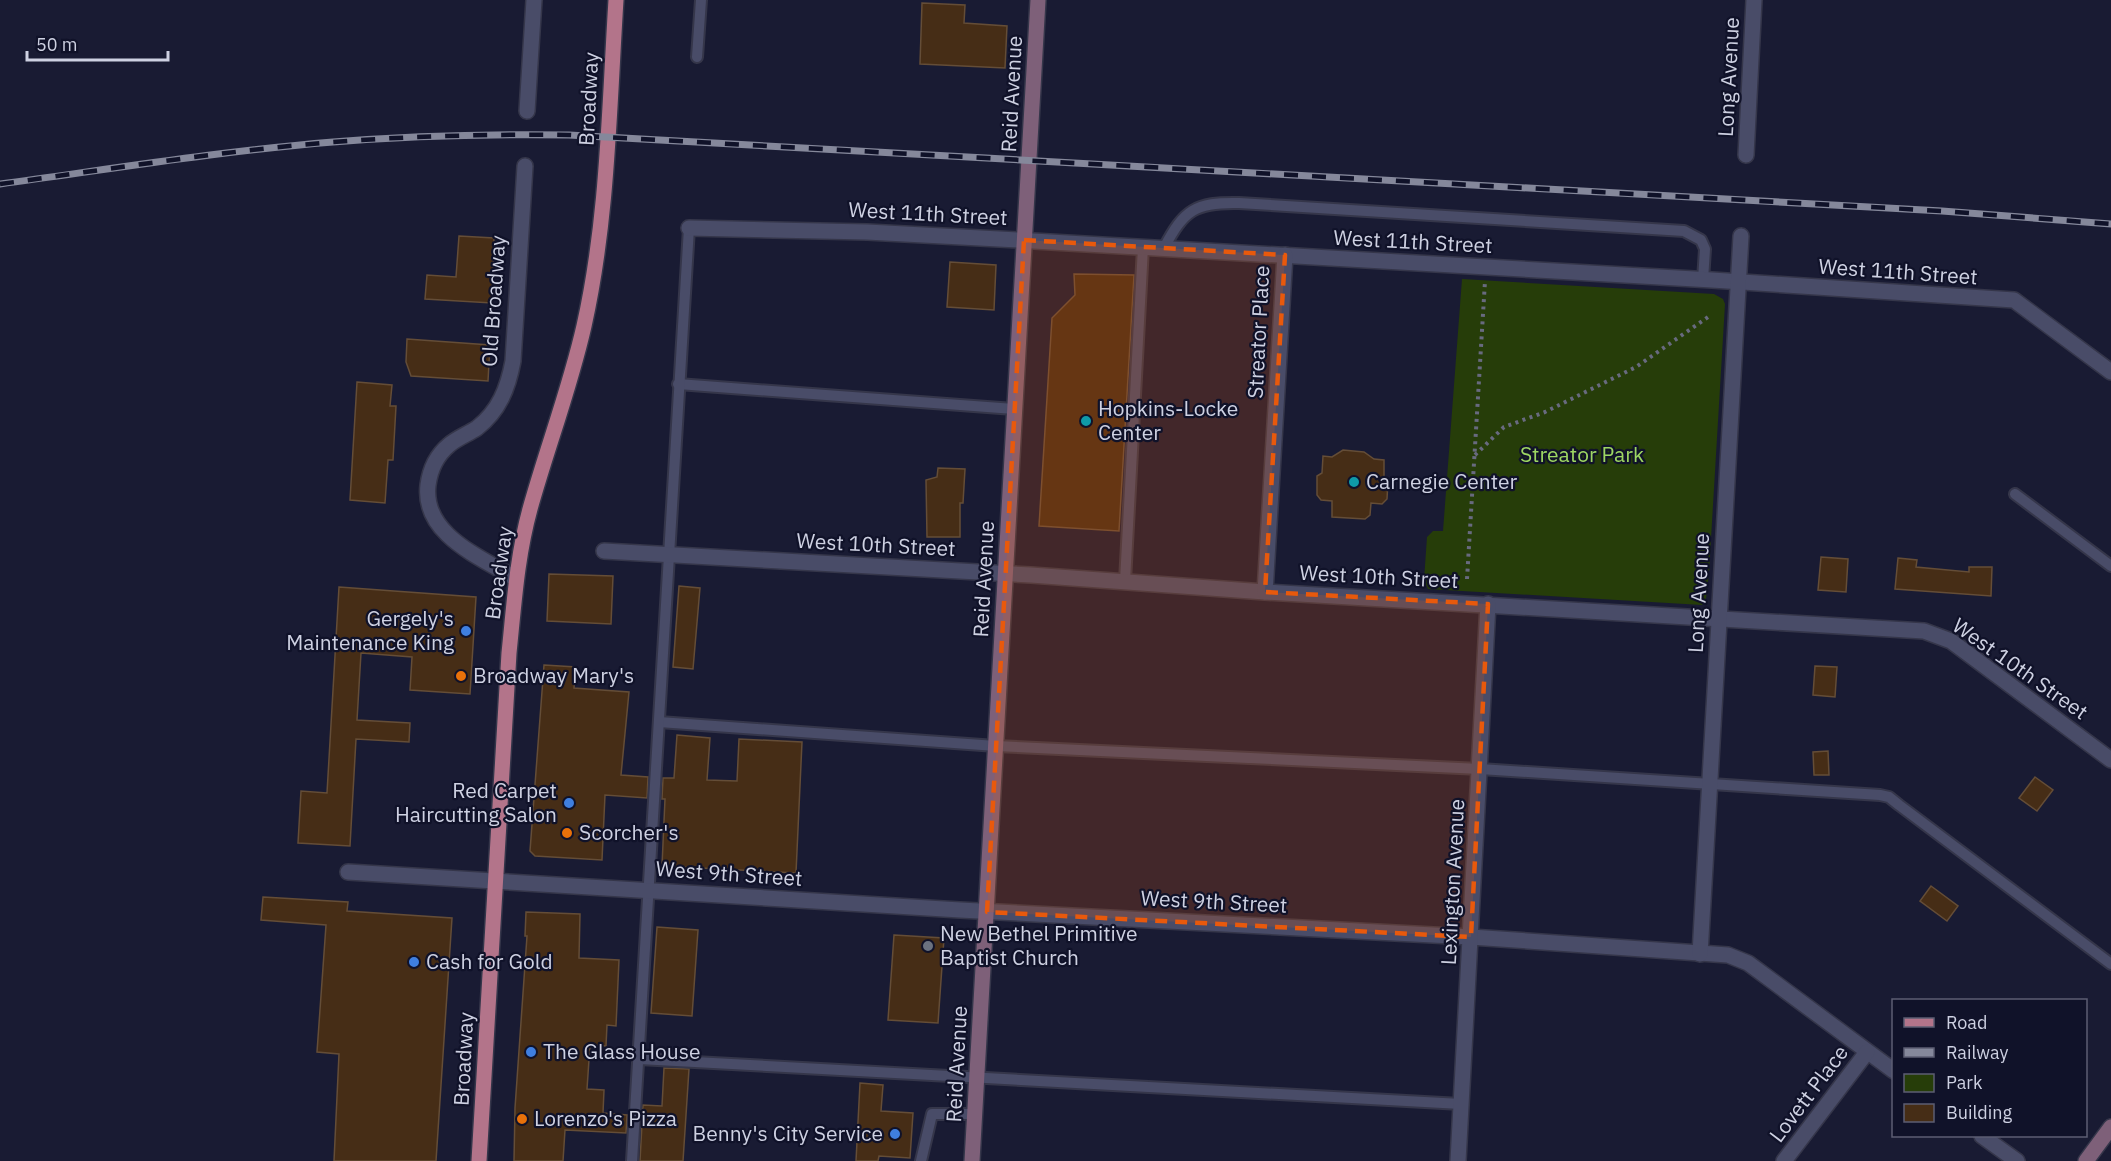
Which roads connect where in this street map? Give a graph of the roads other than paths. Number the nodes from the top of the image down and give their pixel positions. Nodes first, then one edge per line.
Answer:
1 (534, 0) edge
2 (616, 0) edge
3 (701, 0) edge
4 (1038, 0) edge
5 (1754, 0) edge
6 (697, 57) dead end
7 (527, 111) dead end
8 (1746, 155) dead end
9 (525, 166) dead end
10 (688, 228) joint
11 (1741, 236) dead end
12 (1024, 240) junction
13 (1143, 247) junction
14 (1164, 248) junction
15 (1285, 255) junction
16 (1703, 280) junction
17 (1738, 282) junction
18 (2111, 372) edge
19 (678, 384) junction
20 (1014, 409) junction
21 (2015, 494) dead end
22 (604, 551) dead end
23 (668, 555) junction
24 (2111, 566) edge
25 (1005, 574) junction
26 (516, 579) junction
27 (1125, 581) junction
28 (1265, 592) junction
29 (1488, 604) junction
30 (1718, 620) junction
31 (659, 722) junction
32 (996, 746) junction
33 (2111, 760) edge
34 (1480, 769) junction
35 (1709, 783) junction
36 (348, 873) dead end
37 (495, 881) junction
38 (649, 890) junction
39 (987, 912) junction
40 (1470, 937) junction
41 (1700, 954) junction
42 (2111, 964) edge
43 (1867, 1052) junction
44 (639, 1059) junction
45 (1892, 1070) edge
46 (977, 1077) junction
47 (1461, 1104) junction
48 (975, 1114) junction
49 (2111, 1127) edge
50 (1983, 1137) edge
51 (479, 1161) edge
52 (633, 1161) edge
53 (921, 1161) edge
54 (972, 1161) edge
55 (1458, 1161) edge
56 (1784, 1161) edge
57 (2017, 1161) edge
58 (2086, 1161) edge

1 - 7 street
2 - 26 main road, Broadway
3 - 6 lane
4 - 12 street, Reid Avenue
5 - 8 street, Long Avenue
9 - 26 street, Old Broadway
10 - 12 street, West 11th Street
10 - 19 lane
11 - 17 street, Long Avenue
12 - 13 street, West 11th Street
12 - 20 street, Reid Avenue
13 - 14 street, West 11th Street
13 - 27 lane
14 - 15 street, West 11th Street
14 - 16 lane
15 - 16 street, West 11th Street
15 - 28 street, Streator Place
16 - 17 street, West 11th Street
17 - 18 street, West 11th Street
17 - 30 street, Long Avenue
19 - 20 lane
19 - 23 lane
20 - 25 street, Reid Avenue
21 - 24 lane
22 - 23 street, West 10th Street
23 - 25 street, West 10th Street
23 - 31 lane
25 - 27 street, West 10th Street
25 - 32 street, Reid Avenue
26 - 37 main road, Broadway
27 - 28 street, West 10th Street
28 - 29 street, West 10th Street
29 - 30 street, West 10th Street
29 - 34 street, Lexington Avenue
30 - 33 street, West 10th Street
30 - 35 street, Long Avenue
31 - 32 lane
31 - 38 lane
32 - 34 lane
32 - 39 street, Reid Avenue
34 - 35 lane
34 - 40 street, Lexington Avenue
35 - 41 street, Long Avenue
35 - 42 lane
36 - 37 street, West 9th Street
37 - 38 street, West 9th Street
37 - 51 main road, Broadway
38 - 39 street, West 9th Street
38 - 44 lane
39 - 40 street, West 9th Street
39 - 46 street, Reid Avenue
40 - 41 street, West 9th Street
40 - 47 street, Lexington Avenue
41 - 43 street, West 9th Street
43 - 45 street, West 9th Street
43 - 56 street, Lovett Place
44 - 46 lane
44 - 52 lane
46 - 47 lane
46 - 48 street, Reid Avenue
47 - 55 street, Lexington Avenue
48 - 53 lane
48 - 54 street, Reid Avenue
49 - 58 street
50 - 57 street

